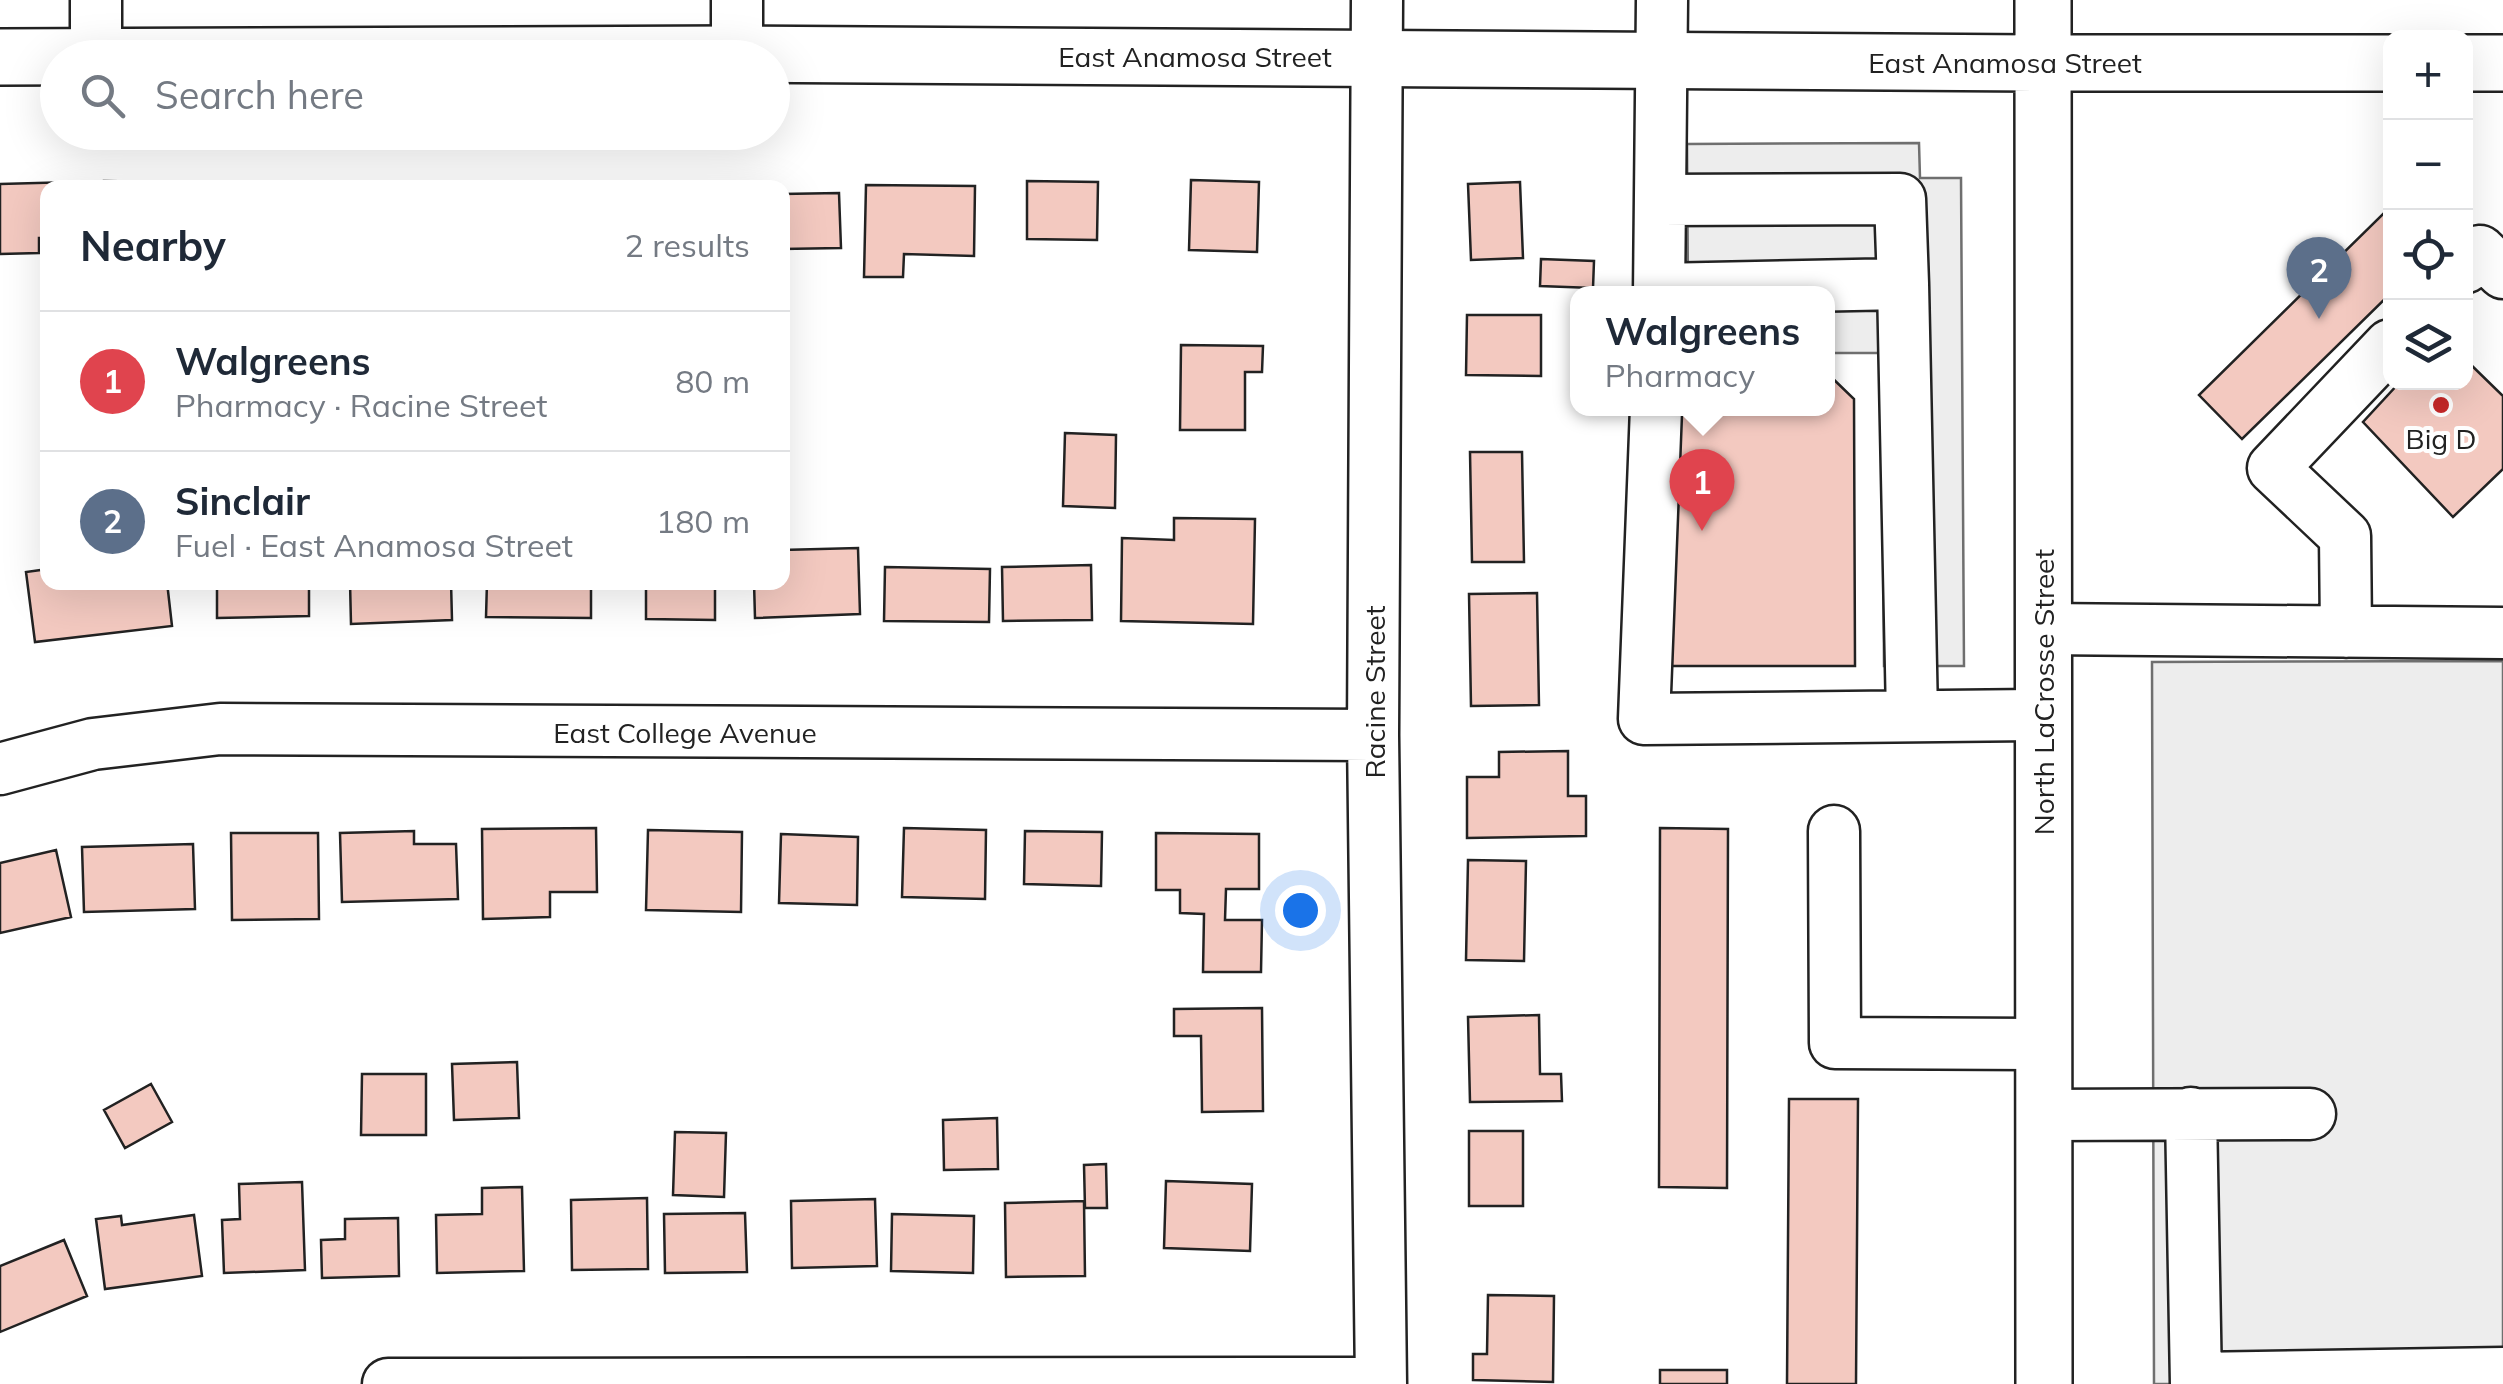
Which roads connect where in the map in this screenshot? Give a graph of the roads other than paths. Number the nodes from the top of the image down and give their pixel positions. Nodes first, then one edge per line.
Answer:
1 (96, 0) edge
2 (736, 0) edge
3 (1377, 0) edge
4 (1662, 0) edge
5 (2043, 0) edge
6 (96, 40) edge
7 (736, 40) edge
8 (790, 54) edge
9 (0, 57) edge
10 (40, 57) edge
11 (1377, 57) junction
12 (1661, 60) junction
13 (2043, 63) junction
14 (2383, 63) edge
15 (2473, 63) edge
16 (2503, 63) edge
17 (1660, 200) junction
18 (2473, 259) edge
19 (2503, 273) edge
20 (1903, 284) junction
21 (1659, 286) edge
22 (1833, 286) edge
23 (2383, 353) edge
24 (1656, 416) edge
25 (2044, 629) junction
26 (2346, 632) junction
27 (2503, 634) edge
28 (2044, 714) junction
29 (1912, 715) junction
30 (1374, 735) junction
31 (0, 770) edge
32 (1834, 831) dead end
33 (2044, 1044) junction
34 (2192, 1113) junction
35 (2310, 1114) dead end
36 (2044, 1115) junction
37 (2503, 1373) edge
38 (2196, 1381) edge
39 (1381, 1383) edge
40 (388, 1384) edge
41 (2044, 1384) edge

1 - 6 street
2 - 7 street
3 - 11 street, Racine Street
4 - 12 street
5 - 13 main road, North LaCrosse Street
8 - 11 main road, East Anamosa Street
9 - 10 main road, East Anamosa Street
11 - 12 main road, East Anamosa Street
11 - 30 street, Racine Street
12 - 13 main road, East Anamosa Street
12 - 17 street
13 - 14 main road, East Anamosa Street
13 - 25 main road, North LaCrosse Street
15 - 16 main road
17 - 20 street
17 - 21 street
18 - 19 street
20 - 22 street
20 - 29 street
23 - 26 street
24 - 29 street
25 - 26 street
25 - 28 main road, North LaCrosse Street
26 - 27 street
28 - 29 street
28 - 33 main road, North LaCrosse Street
30 - 31 street, East College Avenue
30 - 39 street, Racine Street
32 - 33 street
33 - 36 main road, North LaCrosse Street
34 - 35 street
34 - 36 street
34 - 38 street
36 - 41 main road, North LaCrosse Street
37 - 38 street
39 - 40 street

